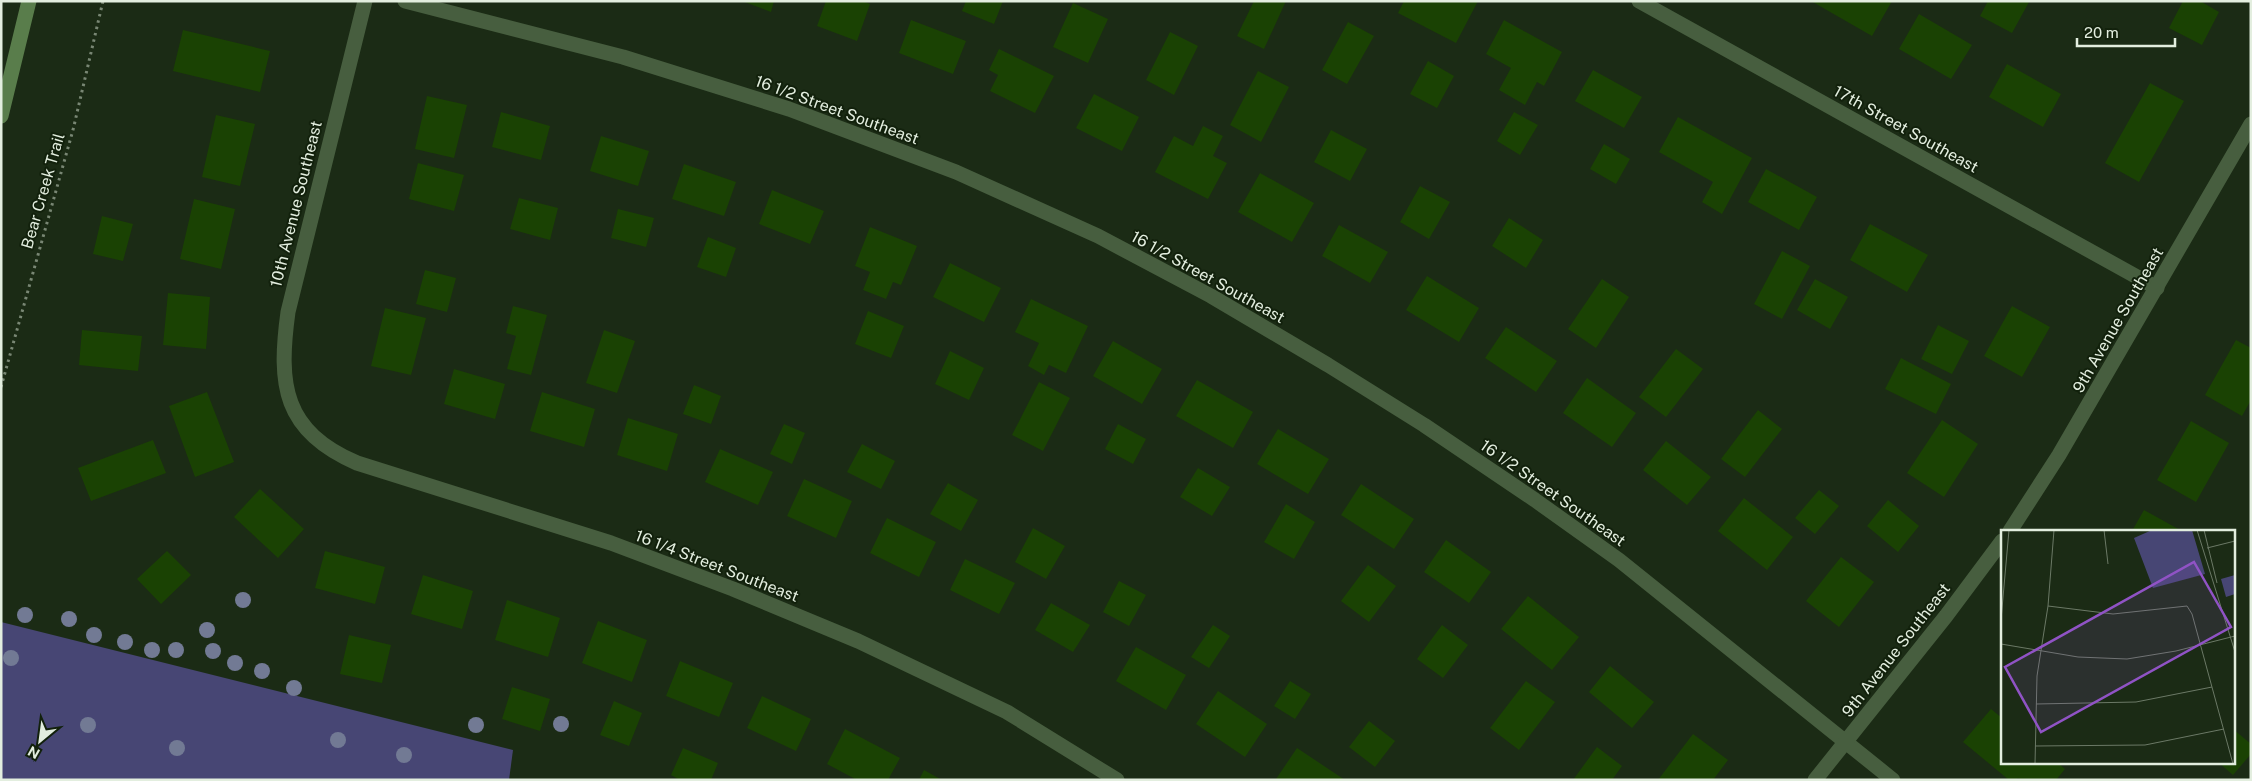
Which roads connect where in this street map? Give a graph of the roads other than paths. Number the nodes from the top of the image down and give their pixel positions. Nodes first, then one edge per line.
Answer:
1 (29, 1) edge
2 (365, 1) edge
3 (405, 1) edge
4 (1639, 1) edge
5 (1, 116) edge
6 (2251, 124) edge
7 (2157, 288) junction
8 (296, 416) joint
9 (2011, 530) edge
10 (2001, 543) edge
11 (1846, 741) junction
12 (1116, 780) edge
13 (1816, 780) edge
14 (1893, 780) edge

1 - 5 main road
2 - 8 street, 10th Avenue Southeast
3 - 11 street, 16 1/2 Street Southeast
4 - 7 street, 17th Street Southeast
6 - 7 street, 9th Avenue Southeast
7 - 9 street, 9th Avenue Southeast
8 - 12 street, 16 1/4 Street Southeast
10 - 11 street, 9th Avenue Southeast
11 - 13 street, 9th Avenue Southeast
11 - 14 street, 16 1/2 Street Southeast

